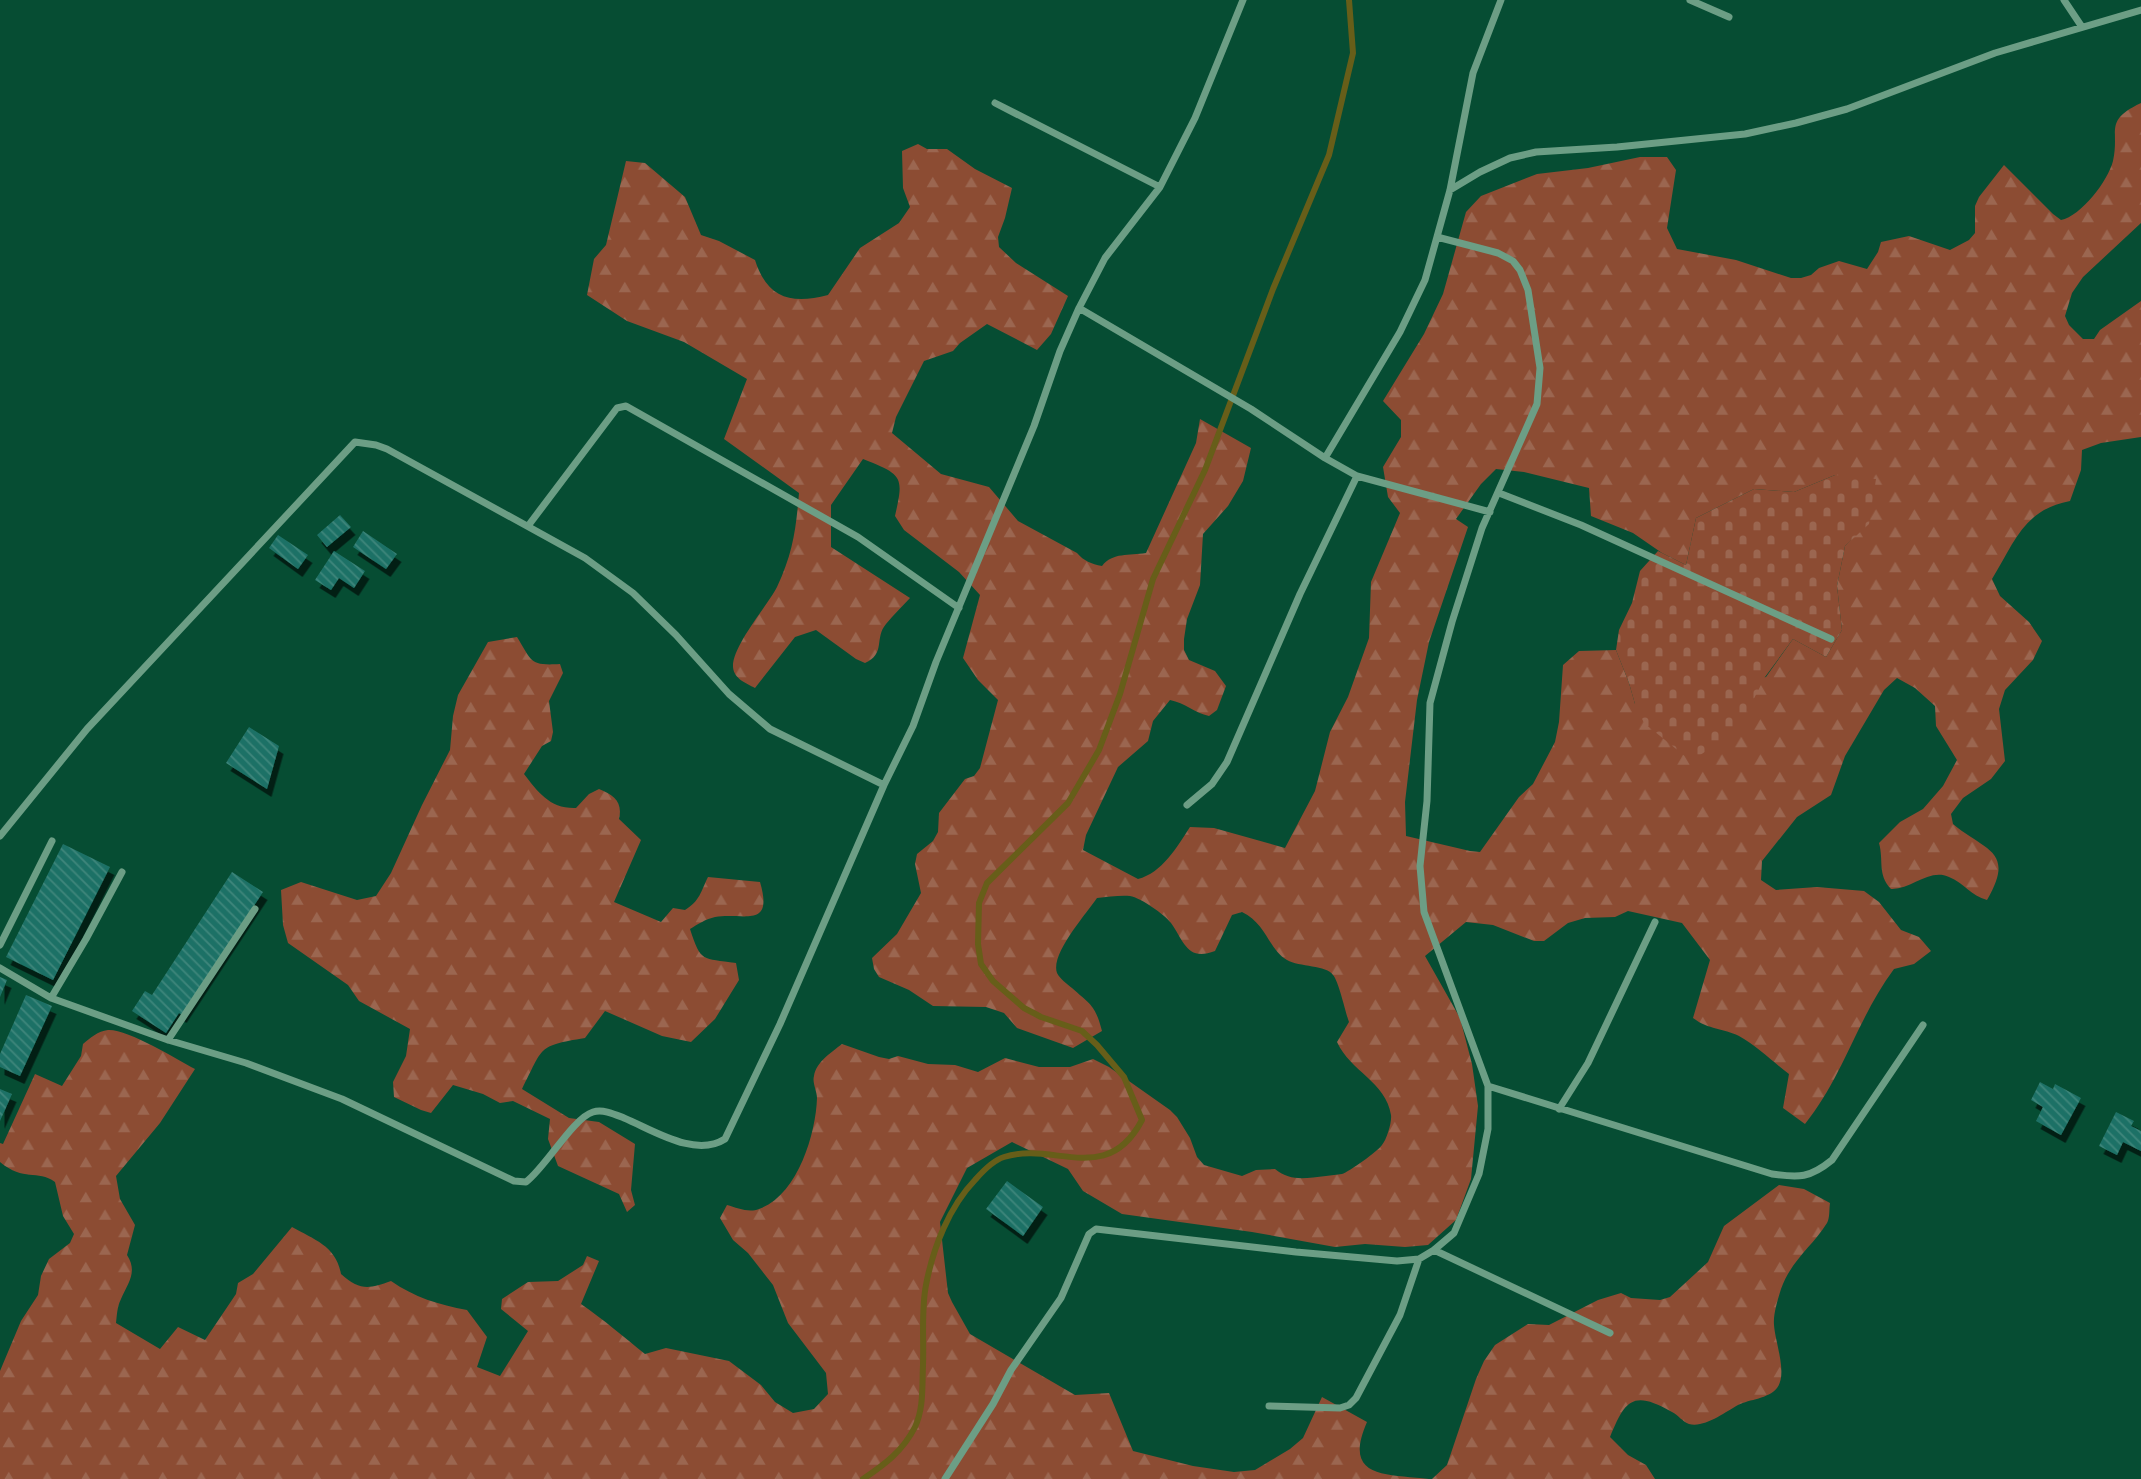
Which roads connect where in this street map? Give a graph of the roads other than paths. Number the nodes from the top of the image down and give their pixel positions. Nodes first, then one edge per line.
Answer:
1 (1243, 0) edge
2 (1501, 0) edge
3 (1690, 0) edge
4 (2064, 0) edge
5 (2141, 10) edge
6 (1729, 17) dead end
7 (2082, 27) junction
8 (995, 103) dead end
9 (1160, 187) junction
10 (1450, 190) junction
11 (1437, 237) junction
12 (1079, 308) junction
13 (1325, 458) junction
14 (1357, 476) junction
15 (1499, 493) junction
16 (1490, 512) junction
17 (528, 526) junction
18 (959, 608) junction
19 (1831, 639) dead end
20 (884, 785) junction
21 (1186, 805) dead end
22 (0, 836) edge
23 (52, 841) dead end
24 (122, 872) dead end
25 (255, 909) dead end
26 (1654, 922) dead end
27 (0, 945) edge
28 (0, 968) edge
29 (51, 998) junction
30 (1923, 1025) dead end
31 (168, 1040) junction
32 (1488, 1086) junction
33 (1559, 1109) junction
34 (1434, 1250) junction
35 (1419, 1259) junction
36 (1610, 1333) dead end
37 (1269, 1406) dead end
38 (946, 1479) edge

1 - 9 street
2 - 10 street
3 - 6 street
4 - 7 street
5 - 7 street
7 - 10 street
8 - 9 street
9 - 12 street
10 - 11 street
11 - 13 street
11 - 15 street
12 - 13 street
12 - 18 street
13 - 14 street
14 - 16 street
14 - 21 street
15 - 16 street
15 - 19 street
16 - 32 street
17 - 18 street
17 - 20 street
17 - 22 street
18 - 20 street
20 - 31 street
23 - 27 street
24 - 29 street
25 - 31 street
26 - 33 street
28 - 29 street
29 - 31 street
30 - 33 street
32 - 33 street
32 - 34 street
34 - 35 street
34 - 36 street
35 - 37 street
35 - 38 street

